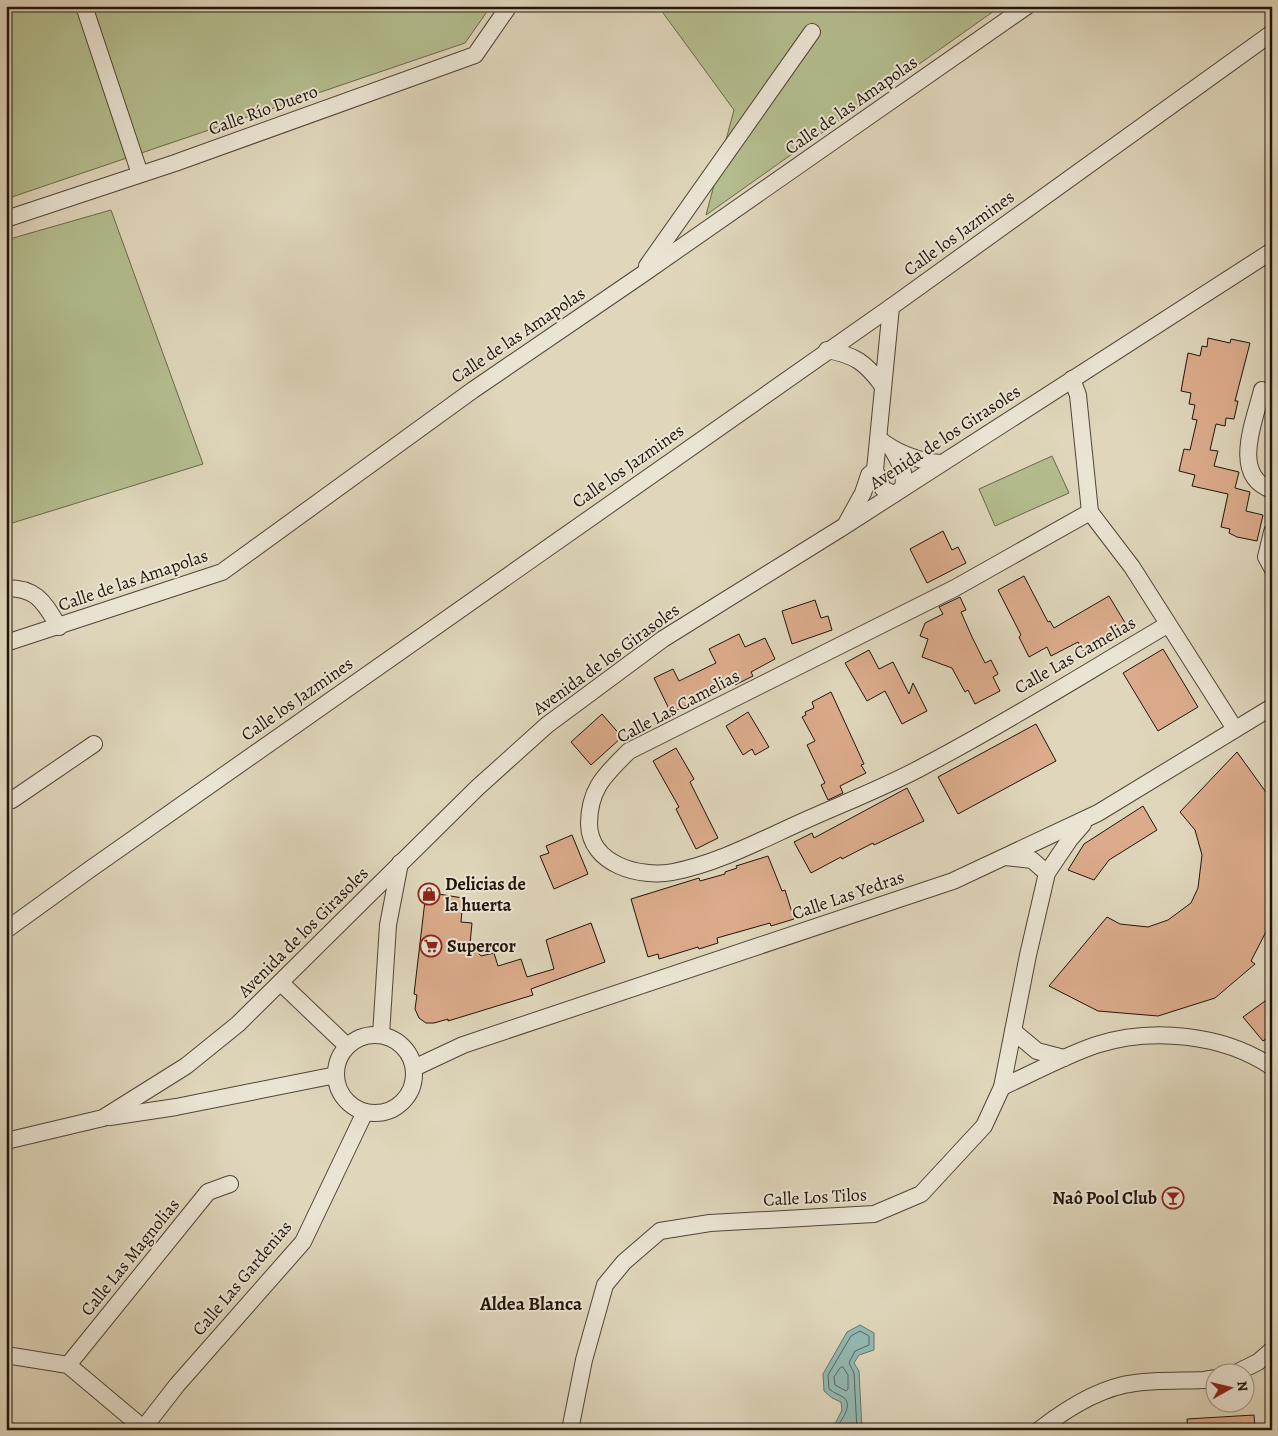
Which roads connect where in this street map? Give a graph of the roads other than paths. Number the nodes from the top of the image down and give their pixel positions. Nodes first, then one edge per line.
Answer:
1 (84, 6) edge
2 (509, 6) edge
3 (1027, 6) edge
4 (812, 32) dead end
5 (1272, 33) edge
6 (140, 174) junction
7 (6, 218) edge
8 (1272, 251) edge
9 (640, 276) junction
10 (890, 307) junction
11 (827, 350) junction
12 (1072, 379) junction
13 (882, 385) junction
14 (1262, 390) dead end
15 (885, 444) junction
16 (940, 463) junction
17 (875, 470) junction
18 (1272, 490) edge
19 (899, 491) junction
20 (1090, 512) junction
21 (844, 527) junction
22 (1272, 532) edge
23 (1272, 568) edge
24 (6, 588) edge
25 (1167, 625) junction
26 (59, 627) junction
27 (6, 644) edge
28 (1272, 707) edge
29 (1235, 729) junction
30 (94, 744) dead end
31 (6, 801) edge
32 (1089, 818) junction
33 (1005, 857) junction
34 (400, 863) junction
35 (1048, 873) junction
36 (6, 930) edge
37 (281, 983) junction
38 (1013, 1031) junction
39 (381, 1035) junction
40 (347, 1046) junction
41 (1064, 1058) junction
42 (1272, 1067) edge
43 (414, 1068) junction
44 (336, 1075) junction
45 (1002, 1087) junction
46 (365, 1112) junction
47 (103, 1118) junction
48 (6, 1141) edge
49 (230, 1184) dead end
50 (1272, 1350) edge
51 (6, 1355) edge
52 (1254, 1364) edge
53 (68, 1365) junction
54 (1206, 1380) edge
55 (142, 1429) edge
56 (570, 1430) edge
57 (1039, 1430) edge

1 - 6 street
2 - 6 street, Calle Río Duero
3 - 9 street, Calle de las Amapolas
4 - 9 street
5 - 10 street, Calle los Jazmines
6 - 7 street, Calle Río Duero
8 - 12 street, Avenida de los Girasoles
9 - 26 street, Calle de las Amapolas
10 - 11 street, Calle los Jazmines
10 - 13 street
11 - 13 street
11 - 36 street, Calle los Jazmines
12 - 16 street, Avenida de los Girasoles
12 - 20 street
13 - 15 street
14 - 18 street
15 - 16 street
15 - 17 street
15 - 19 street
16 - 19 street, Avenida de los Girasoles
17 - 19 street
17 - 21 street
19 - 21 street, Avenida de los Girasoles
20 - 25 street, Calle Las Camelias
20 - 25 street, Calle Las Camelias
21 - 34 street, Avenida de los Girasoles
22 - 23 street
24 - 26 street
25 - 29 street, Calle Las Camelias
26 - 27 street, Calle de las Amapolas
28 - 29 street, Calle Las Yedras
29 - 32 street, Calle Las Yedras
30 - 31 street
32 - 33 street, Calle Las Yedras
32 - 35 street, Calle Los Tilos
33 - 35 street
33 - 43 street, Calle Las Yedras
34 - 37 street, Avenida de los Girasoles
34 - 39 street
35 - 38 street, Calle Los Tilos
37 - 40 street
37 - 47 street, Avenida de los Girasoles
38 - 41 street
38 - 45 street, Calle Los Tilos
39 - 40 street
39 - 43 street
40 - 44 street
41 - 42 street
41 - 45 street
43 - 46 street
44 - 46 street
44 - 47 street
45 - 56 street, Calle Los Tilos
46 - 55 street, Calle Las Gardenias
47 - 48 street, Avenida de los Girasoles
49 - 53 street, Calle Las Magnolias
50 - 52 street
51 - 53 street
53 - 55 street
54 - 57 street

